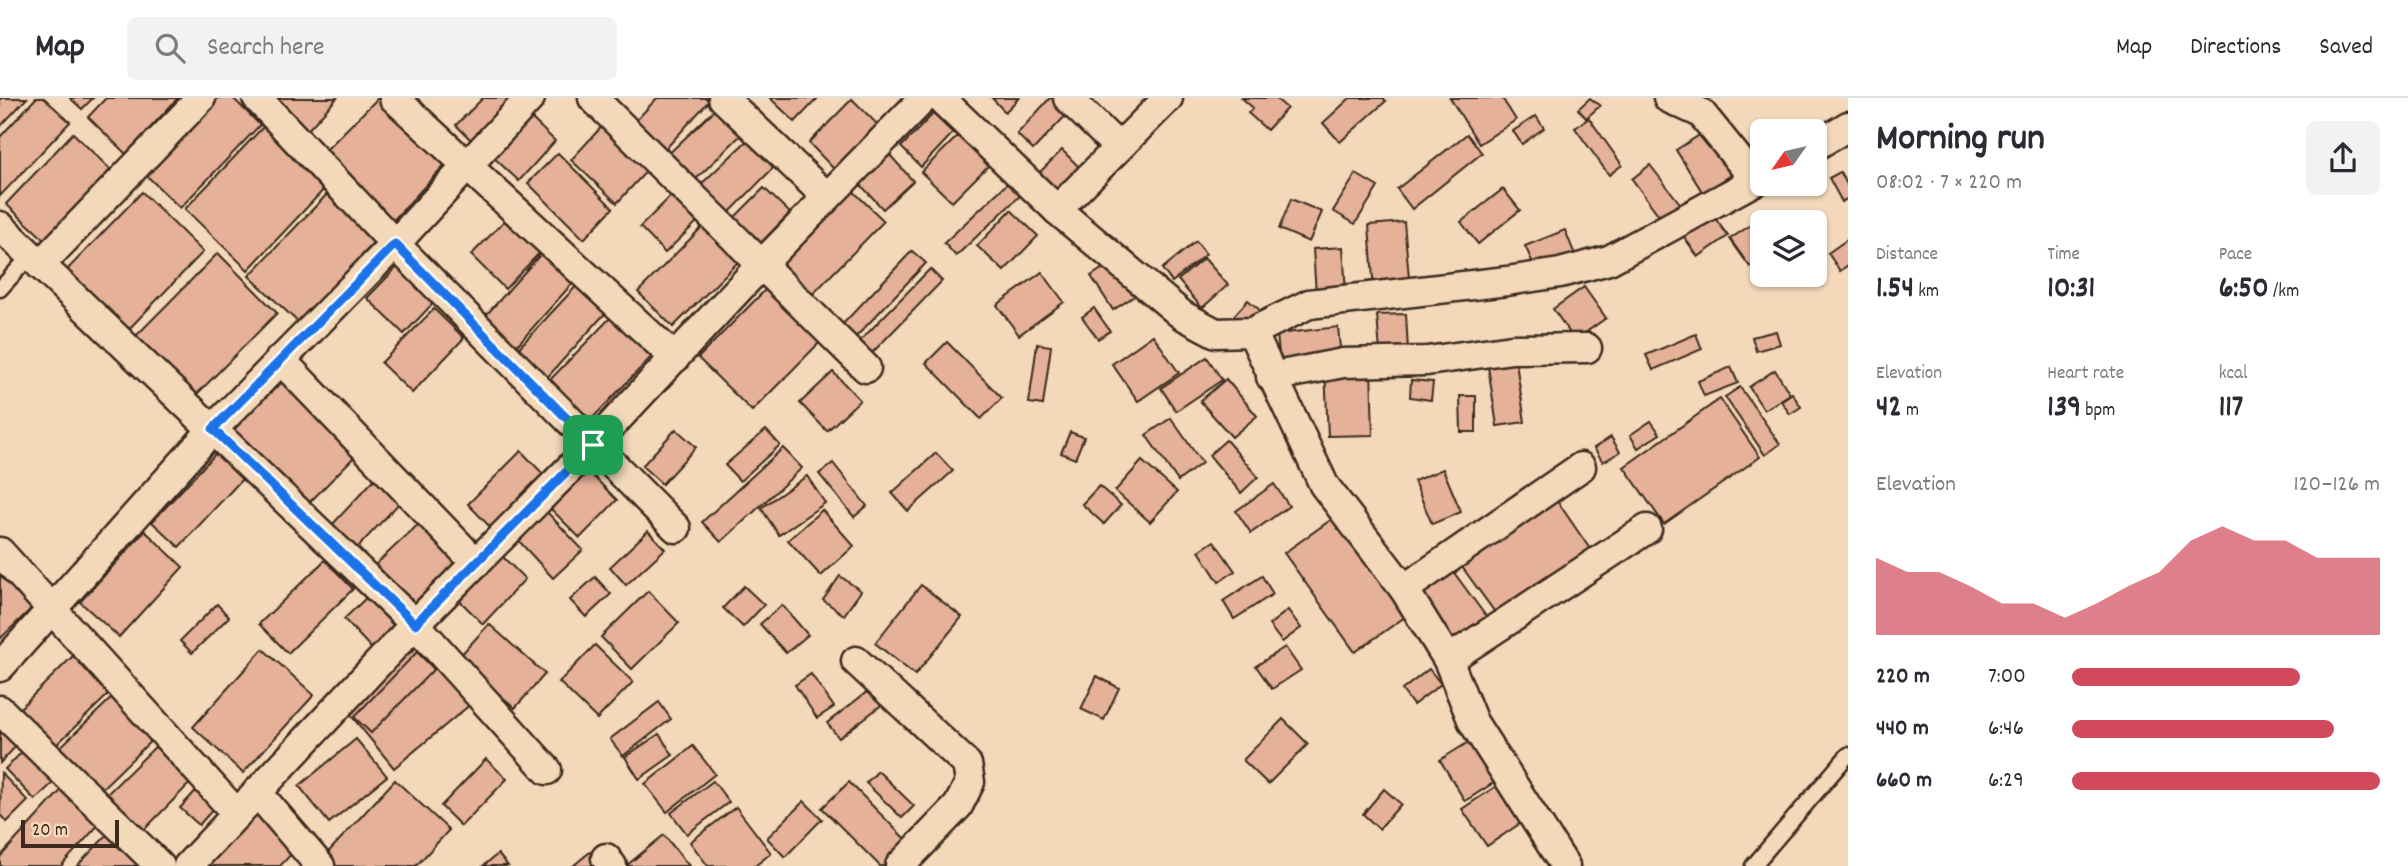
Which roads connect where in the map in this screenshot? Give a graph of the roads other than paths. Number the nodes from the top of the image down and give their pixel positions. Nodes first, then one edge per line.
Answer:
1 (201, 98) edge
2 (257, 98) edge
3 (394, 98) edge
4 (530, 98) edge
5 (593, 98) edge
6 (723, 98) edge
7 (924, 98) edge
8 (940, 98) edge
9 (1068, 98) edge
10 (1168, 98) edge
11 (1668, 98) edge
12 (1848, 125) edge
13 (1827, 138) edge
14 (1118, 147) junction
15 (466, 167) junction
16 (1750, 169) edge
17 (1750, 184) edge
18 (827, 197) junction
19 (1057, 210) junction
20 (0, 226) edge
21 (395, 244) junction
22 (35, 260) junction
23 (761, 265) junction
24 (0, 289) edge
25 (1252, 332) junction
26 (1587, 348) dead end
27 (675, 358) junction
28 (280, 359) junction
29 (866, 368) dead end
30 (1271, 377) junction
31 (213, 429) junction
32 (593, 445) junction
33 (1581, 467) dead end
34 (676, 528) dead end
35 (1647, 529) dead end
36 (0, 552) edge
37 (476, 562) junction
38 (1404, 589) junction
39 (51, 609) junction
40 (415, 624) junction
41 (1448, 660) junction
42 (856, 661) dead end
43 (0, 667) edge
44 (0, 710) edge
45 (1848, 755) edge
46 (548, 770) dead end
47 (257, 792) junction
48 (237, 814) junction
49 (160, 866) edge
50 (188, 866) edge
51 (320, 866) edge
52 (900, 866) edge
53 (1565, 866) edge
54 (1753, 866) edge

1 - 22 street
2 - 21 street
3 - 15 street
4 - 15 street
5 - 23 street
6 - 18 street
7 - 18 street
8 - 19 street
9 - 14 street
10 - 14 street
11 - 16 street
12 - 13 street
14 - 19 street
15 - 21 street
15 - 27 street
17 - 25 street
18 - 23 street
19 - 25 street
20 - 22 street
21 - 28 street
21 - 32 street
22 - 24 lane
22 - 31 street
23 - 27 street
23 - 29 street
25 - 30 street
26 - 30 street
27 - 32 street
28 - 31 street
28 - 37 street
30 - 38 street
31 - 39 street
31 - 40 street
32 - 34 street
32 - 37 street
33 - 38 street
35 - 41 street
36 - 39 street
37 - 40 street
38 - 41 street
39 - 43 street
39 - 48 street
40 - 46 street
40 - 47 street
41 - 53 street
42 - 52 street
44 - 49 street
45 - 54 lane
47 - 48 street
47 - 51 street
48 - 50 street

